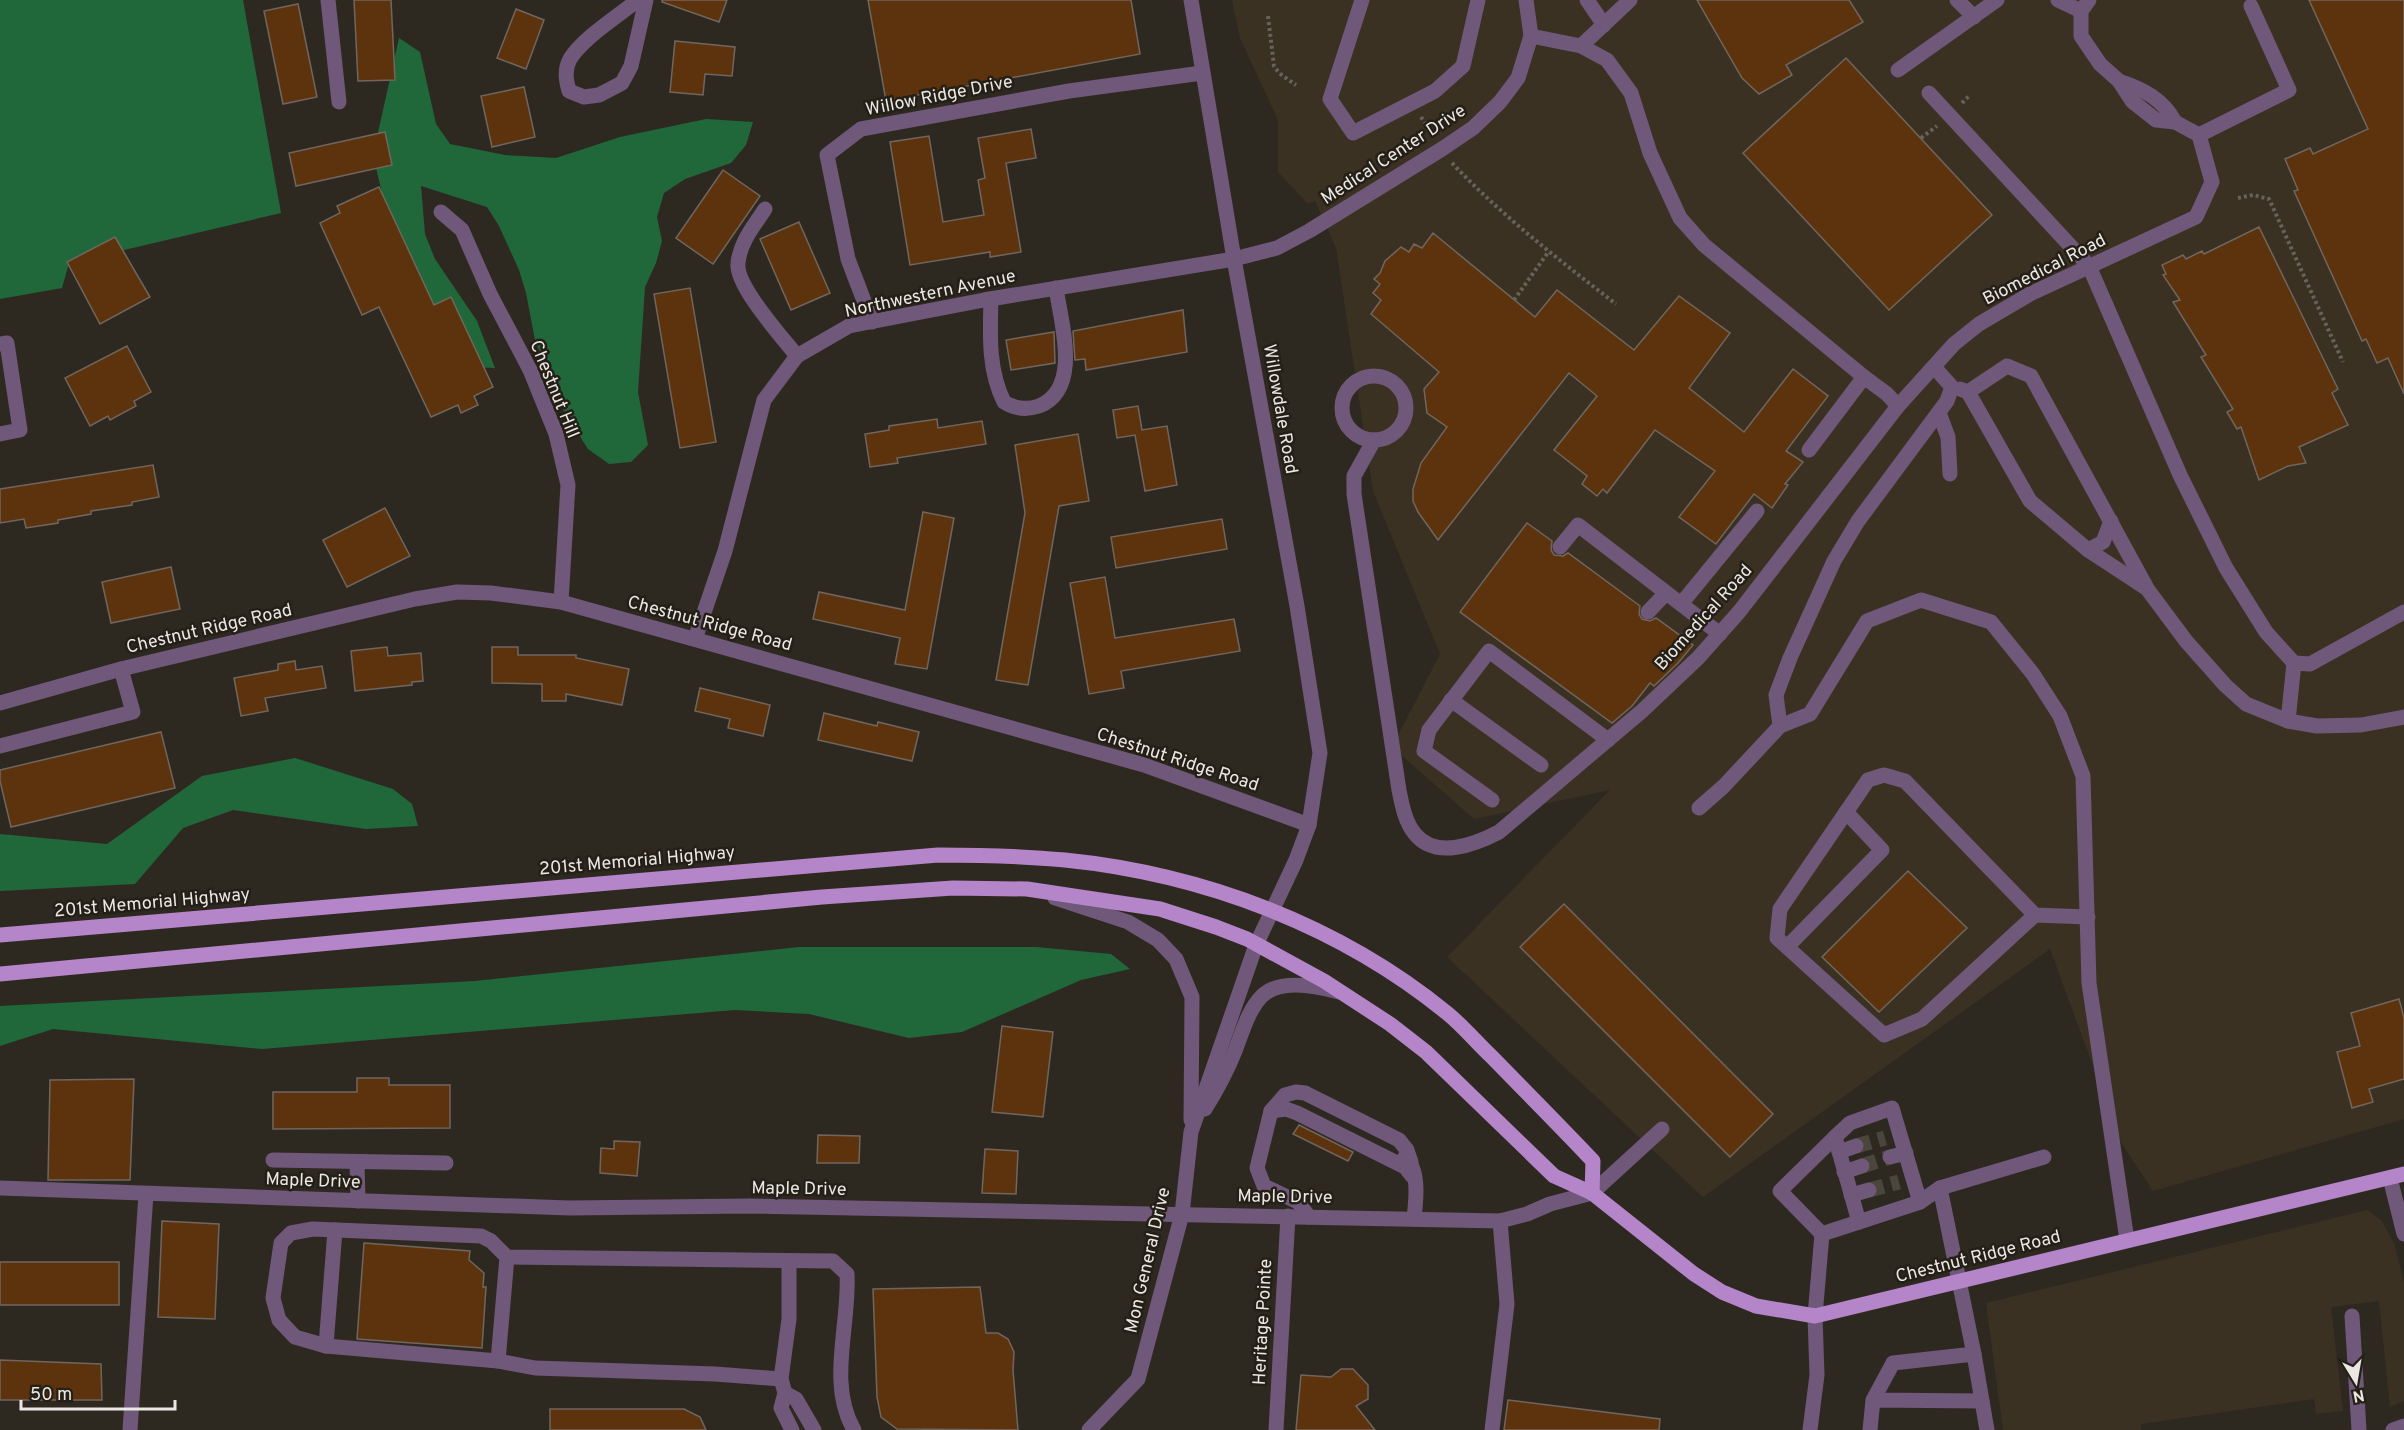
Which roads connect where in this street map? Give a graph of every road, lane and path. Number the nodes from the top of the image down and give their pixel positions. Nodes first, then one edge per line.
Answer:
1 (328, 0) edge
2 (638, 0) edge
3 (646, 0) edge
4 (1191, 0) edge
5 (1362, 0) edge
6 (1478, 0) edge
7 (1526, 0) edge
8 (1587, 0) edge
9 (1630, 0) edge
10 (1957, 0) edge
11 (1998, 0) edge
12 (2058, 0) edge
13 (2085, 6) edge
14 (2251, 6) dead end
15 (1268, 16) dead end
16 (1974, 16) junction
17 (1604, 25) junction
18 (1531, 36) junction
19 (1581, 46) junction
20 (1898, 70) dead end
21 (1202, 73) junction
22 (1296, 85) dead end
23 (1929, 93) dead end
24 (339, 102) dead end
25 (1938, 126) dead end
26 (2199, 135) junction
27 (1921, 138) dead end
28 (1452, 162) dead end
29 (2238, 198) dead end
30 (765, 209) dead end
31 (441, 212) dead end
32 (1549, 251) junction
33 (1234, 259) junction
34 (2089, 266) junction
35 (1056, 288) junction
36 (991, 298) junction
37 (1514, 300) dead end
38 (1617, 304) dead end
39 (872, 322) junction
40 (0, 344) edge
41 (797, 356) junction
42 (2343, 362) dead end
43 (1934, 367) junction
44 (1864, 377) junction
45 (1952, 387) junction
46 (1968, 392) junction
47 (1898, 406) junction
48 (1939, 413) junction
49 (0, 434) edge
50 (1374, 440) junction
51 (1809, 450) dead end
52 (1950, 474) dead end
53 (1757, 510) dead end
54 (2111, 521) junction
55 (1560, 547) dead end
56 (2088, 550) junction
57 (2148, 590) junction
58 (1666, 592) junction
59 (561, 602) junction
60 (1681, 604) junction
61 (1648, 612) dead end
62 (2404, 612) edge
63 (1720, 634) junction
64 (695, 639) junction
65 (2294, 663) junction
66 (121, 669) junction
67 (1451, 700) junction
68 (0, 703) edge
69 (2404, 717) edge
70 (2288, 721) junction
71 (1780, 726) junction
72 (1608, 740) junction
73 (0, 746) edge
74 (1541, 765) dead end
75 (1492, 800) dead end
76 (1699, 808) dead end
77 (1846, 812) junction
78 (1309, 825) junction
79 (1027, 889) junction
80 (1271, 910) junction
81 (2035, 915) junction
82 (2088, 917) junction
83 (0, 935) edge
84 (1256, 945) junction
85 (1787, 947) junction
86 (0, 974) edge
87 (1342, 993) junction
88 (1273, 1107) junction
89 (1662, 1129) dead end
90 (1191, 1132) junction
91 (1835, 1137) junction
92 (1856, 1146) tunnel mouth
93 (1839, 1152) junction
94 (2044, 1157) dead end
95 (273, 1160) dead end
96 (357, 1162) junction
97 (446, 1163) dead end
98 (1862, 1166) tunnel mouth
99 (1844, 1172) junction
100 (2397, 1176) edge
101 (1414, 1178) junction
102 (0, 1188) edge
103 (1940, 1188) junction
104 (1869, 1190) tunnel mouth
105 (1592, 1193) junction
106 (146, 1194) junction
107 (1851, 1195) junction
108 (358, 1201) junction
109 (1920, 1202) junction
110 (1182, 1214) junction
111 (1288, 1216) junction
112 (1309, 1217) junction
113 (1414, 1219) junction
114 (1500, 1221) junction
115 (1859, 1222) junction
116 (335, 1230) junction
117 (1822, 1234) junction
118 (2404, 1234) edge
119 (2127, 1239) junction
120 (507, 1257) junction
121 (789, 1261) junction
122 (1959, 1280) junction
123 (1815, 1316) junction
124 (2352, 1316) dead end
125 (326, 1346) junction
126 (1974, 1354) junction
127 (498, 1360) junction
128 (783, 1386) junction
129 (1873, 1400) junction
130 (1982, 1401) junction
131 (2404, 1426) edge
132 (130, 1430) edge
133 (792, 1430) edge
134 (814, 1430) edge
135 (854, 1430) edge
136 (1089, 1430) edge
137 (1275, 1430) edge
138 (1492, 1430) edge
139 (1810, 1430) edge
140 (1870, 1430) edge
141 (1987, 1430) edge
142 (2359, 1430) edge
143 (2393, 1430) edge

1 - 24 street
2 - 3 street
4 - 21 street, Willowdale Road
5 - 6 street
7 - 18 street, Medical Center Drive
8 - 17 street
9 - 17 street
10 - 16 street
11 - 16 street
12 - 13 street
13 - 26 street
14 - 26 street
15 - 22 path
16 - 20 street
17 - 19 street
18 - 19 street
18 - 33 street, Medical Center Drive
19 - 44 street
21 - 33 street, Willowdale Road
21 - 39 street, Willow Ridge Drive
23 - 34 street
25 - 27 path
26 - 34 street, Biomedical Road
28 - 32 path
29 - 42 path
30 - 41 street
31 - 59 street, Chestnut Hill
32 - 37 path
32 - 38 path
33 - 35 street, Northwestern Avenue
33 - 78 street, Willowdale Road
34 - 43 street, Biomedical Road
34 - 65 street
35 - 36 street, Northwestern Avenue
35 - 36 street
36 - 39 street, Northwestern Avenue
39 - 41 street, Northwestern Avenue
40 - 49 street
41 - 64 street, Northwestern Avenue
43 - 45 street
43 - 47 street, Biomedical Road
44 - 47 street
44 - 51 street
45 - 46 street
45 - 48 street
46 - 54 street
46 - 56 street
47 - 63 street, Biomedical Road
48 - 52 street
48 - 71 street
50 - 50 street
50 - 72 street, Biomedical Road
53 - 60 street
54 - 56 street
54 - 57 street
55 - 58 street
56 - 57 street
57 - 70 street
58 - 60 street
58 - 61 street
59 - 64 street, Chestnut Ridge Road
59 - 66 street, Chestnut Ridge Road
60 - 63 street
62 - 65 street
63 - 72 street, Biomedical Road
64 - 78 street, Chestnut Ridge Road
65 - 70 street
66 - 68 street, Chestnut Ridge Road
66 - 73 street
67 - 72 street
67 - 74 street
67 - 75 street
69 - 70 street
71 - 76 street
71 - 82 street
77 - 81 street
77 - 85 street
77 - 85 street
78 - 80 street
79 - 84 main road
79 - 86 main road
79 - 90 street
80 - 83 main road, 201st Memorial Highway
80 - 84 street
80 - 105 main road
81 - 82 street
81 - 85 street
82 - 119 street
84 - 87 main road, Chestnut Ridge Road
84 - 90 street, Mon General Drive
87 - 90 street
87 - 105 main road, Chestnut Ridge Road
88 - 101 street
88 - 101 street
88 - 112 street
89 - 105 street
90 - 110 street, Mon General Drive
91 - 93 street
91 - 109 street
91 - 117 street
92 - 93 street
93 - 99 street
94 - 103 street
95 - 96 street
96 - 97 street
96 - 108 street
98 - 99 street
99 - 107 street
100 - 118 street
100 - 119 main road, Chestnut Ridge Road
101 - 113 street
102 - 106 street, Maple Drive
103 - 109 street
103 - 122 street
104 - 107 street
105 - 114 street, Maple Drive
105 - 123 main road, Chestnut Ridge Road
106 - 108 street, Maple Drive
106 - 132 street
107 - 115 street
108 - 110 street, Maple Drive
109 - 115 street
110 - 111 street, Maple Drive
110 - 136 street, Mon General Drive
111 - 112 street, Maple Drive
111 - 137 street, Heritage Pointe
112 - 113 street, Maple Drive
113 - 114 street, Maple Drive
114 - 138 street
115 - 117 street
116 - 120 street
116 - 125 street
116 - 125 street
117 - 123 street
119 - 122 main road, Chestnut Ridge Road
120 - 121 street
120 - 127 street
121 - 128 street
121 - 135 street
122 - 123 main road, Chestnut Ridge Road
122 - 126 street
123 - 139 street
124 - 142 street
125 - 127 street
126 - 129 street
126 - 130 street
127 - 128 street
128 - 133 street
128 - 134 street
129 - 130 street
129 - 140 street
130 - 141 street
131 - 143 street

